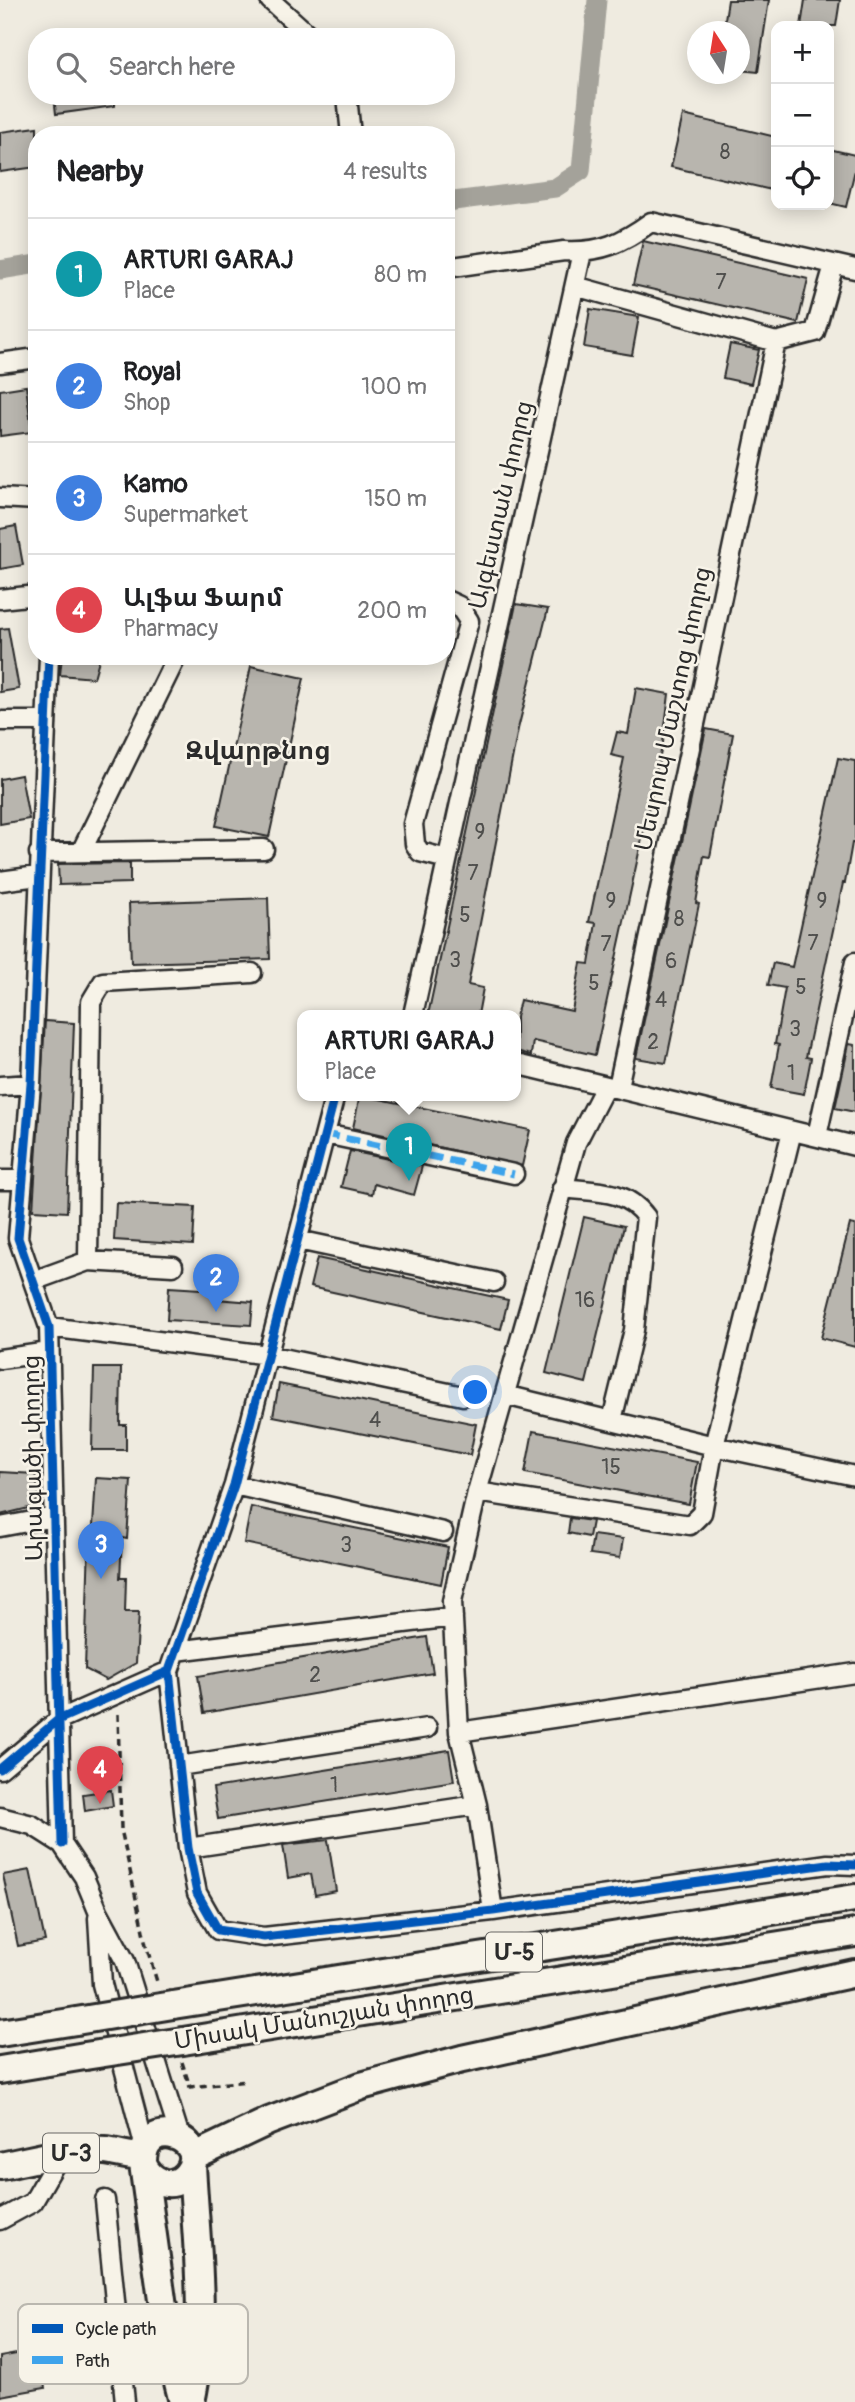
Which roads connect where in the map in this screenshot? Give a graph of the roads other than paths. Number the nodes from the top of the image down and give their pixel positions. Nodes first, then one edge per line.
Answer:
1 (270, 0) edge
2 (301, 28) edge
3 (348, 105) edge
4 (350, 126) edge
5 (582, 252) junction
6 (834, 265) junction
7 (455, 267) edge
8 (855, 269) edge
9 (575, 286) junction
10 (776, 342) junction
11 (28, 359) edge
12 (0, 363) edge
13 (0, 498) edge
14 (28, 500) edge
15 (28, 597) edge
16 (0, 599) edge
17 (455, 604) edge
18 (49, 665) edge
19 (173, 665) edge
20 (0, 721) edge
21 (46, 721) junction
22 (264, 849) dead end
23 (39, 852) junction
24 (81, 852) junction
25 (447, 859) junction
26 (38, 876) junction
27 (0, 881) edge
28 (855, 962) edge
29 (252, 973) dead end
30 (414, 1010) edge
31 (521, 1065) edge
32 (31, 1084) junction
33 (0, 1086) edge
34 (611, 1087) junction
35 (333, 1101) edge
36 (792, 1131) junction
37 (325, 1134) junction
38 (817, 1136) junction
39 (855, 1146) edge
40 (514, 1174) dead end
41 (0, 1180) edge
42 (23, 1180) junction
43 (562, 1188) junction
44 (298, 1240) junction
45 (88, 1261) junction
46 (173, 1266) dead end
47 (33, 1281) junction
48 (494, 1282) dead end
49 (49, 1327) junction
50 (50, 1352) junction
51 (268, 1355) junction
52 (0, 1359) edge
53 (505, 1395) junction
54 (463, 1396) dead end
55 (612, 1420) junction
56 (713, 1446) junction
57 (855, 1476) edge
58 (234, 1485) junction
59 (477, 1492) junction
60 (54, 1517) junction
61 (0, 1527) edge
62 (443, 1532) dead end
63 (453, 1618) junction
64 (176, 1651) junction
65 (169, 1671) junction
66 (855, 1673) edge
67 (58, 1720) junction
68 (427, 1728) dead end
69 (459, 1732) junction
70 (179, 1766) junction
71 (0, 1769) edge
72 (477, 1805) junction
73 (0, 1817) edge
74 (62, 1844) junction
75 (188, 1848) junction
76 (855, 1865) edge
77 (855, 1898) edge
78 (98, 1911) junction
79 (493, 1911) junction
80 (855, 1933) edge
81 (855, 1973) edge
82 (0, 2033) edge
83 (0, 2070) edge
84 (188, 2153) junction
85 (60, 2154) junction
86 (144, 2156) junction
87 (0, 2166) edge
88 (105, 2200) dead end
89 (0, 2220) edge
90 (115, 2304) edge
91 (163, 2304) edge
92 (198, 2304) edge
93 (123, 2384) edge
94 (178, 2384) edge
95 (195, 2384) edge
96 (125, 2402) edge
97 (183, 2402) edge
98 (191, 2402) edge

1 - 2 street
3 - 4 street
5 - 6 street
5 - 7 street
5 - 9 street, Այգեստան փողոց
6 - 8 street
6 - 10 street
9 - 10 street
9 - 25 street, Այգեստան փողոց
10 - 34 street, Մեսրոպ Մաշտոց փողոց
11 - 12 street
13 - 14 street
15 - 16 street
17 - 25 street
18 - 21 street, Արագածի փողոց
19 - 24 street
20 - 21 street
21 - 23 street, Արագածի փողոց
22 - 24 street
23 - 24 street
23 - 26 street, Արագածի փողոց
25 - 30 street, Այգեստան փողոց
26 - 27 street
26 - 32 street, Արագածի փողոց
28 - 38 street
29 - 45 street
31 - 34 street
32 - 33 street
32 - 42 street, Արագածի փողոց
34 - 36 street
34 - 43 street, Մեսրոպ Մաշտոց փողոց
35 - 37 street
36 - 38 street
36 - 56 street
37 - 40 street
37 - 44 street
38 - 39 street
41 - 42 street
42 - 47 street, Արագածի փողոց
43 - 53 street, Մեսրոպ Մաշտոց փողոց
43 - 55 street
44 - 48 street
44 - 51 street
45 - 46 street
45 - 47 street
47 - 49 street, Արագածի փողոց
49 - 50 street, Արագածի փողոց
49 - 51 street
50 - 52 street
50 - 60 street, Արագածի փողոց
51 - 54 street
51 - 58 street
53 - 55 street
53 - 59 street, Մեսրոպ Մաշտոց փողոց
55 - 56 street
56 - 57 street
56 - 59 street
58 - 62 street
58 - 64 street
59 - 63 street, Մեսրոպ Մաշտոց փողոց
60 - 61 street
60 - 67 street, Արագածի փողոց
63 - 64 street
63 - 69 street, Մեսրոպ Մաշտոց փողոց
64 - 65 street
65 - 67 street
65 - 70 street
66 - 69 street
67 - 71 street
67 - 74 street, Արագածի փողոց
68 - 70 street
69 - 72 street, Մեսրոպ Մաշտոց փողոց
70 - 75 street
72 - 75 street
72 - 79 street, Մեսրոպ Մաշտոց փողոց
73 - 74 street
74 - 78 street
75 - 79 street
76 - 79 street
77 - 82 highway, Միսակ Մանուշյան փողոց / Մ-5, bridge
78 - 84 street
78 - 86 street
80 - 83 highway, Միսակ Մանուշյան փողոց / Մ-5, bridge
81 - 84 highway
84 - 86 highway
84 - 86 highway
84 - 92 highway
85 - 86 highway, Մ-3
85 - 87 highway, Մ-3
85 - 89 street
86 - 91 highway
88 - 90 street
93 - 96 street
94 - 97 highway
95 - 98 highway

